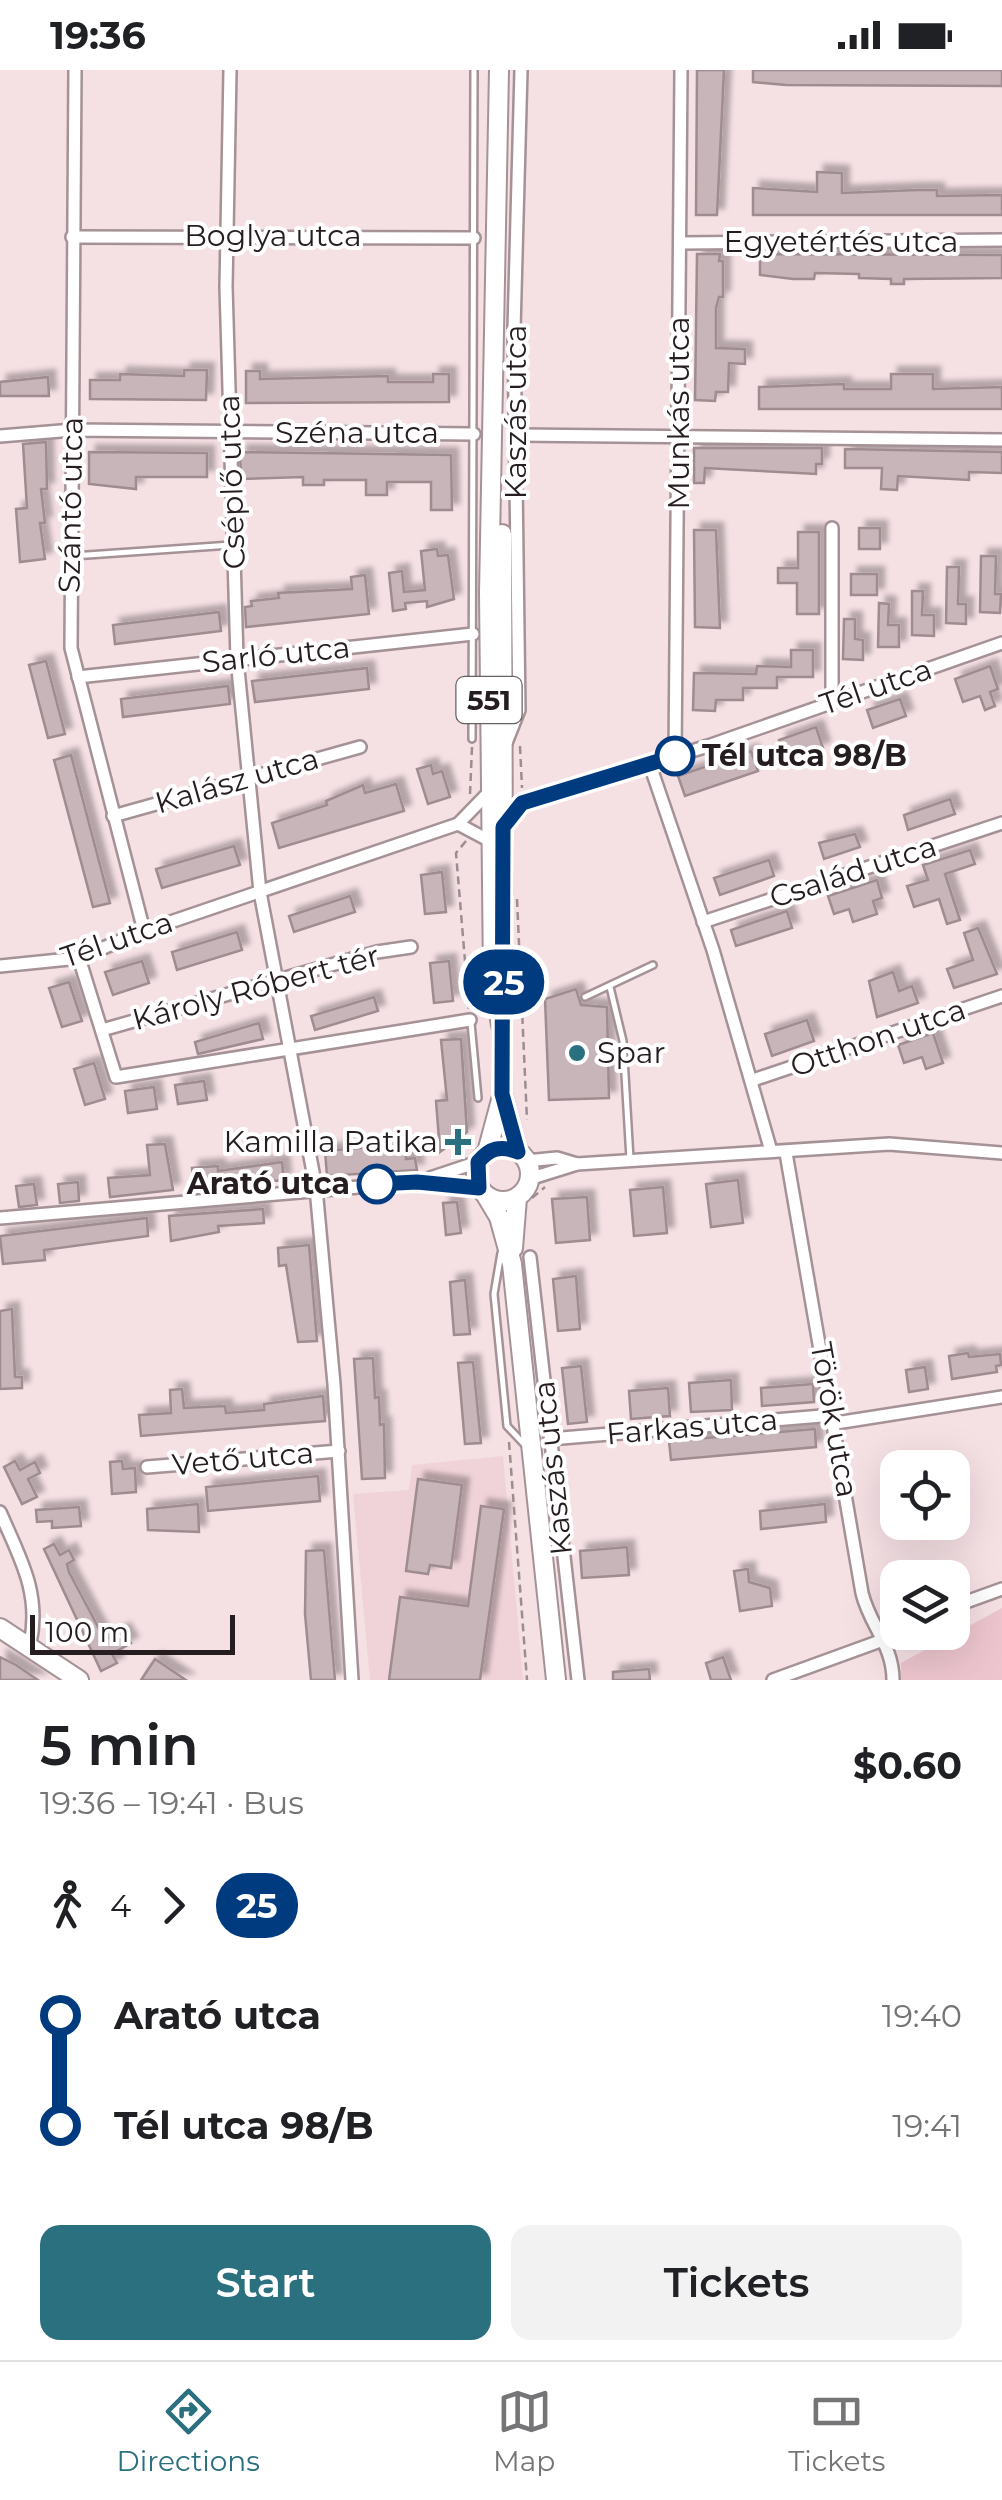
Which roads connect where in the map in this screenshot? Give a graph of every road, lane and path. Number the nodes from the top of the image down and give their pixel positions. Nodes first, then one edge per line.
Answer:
1 (75, 70) edge
2 (230, 70) edge
3 (474, 70) edge
4 (499, 70) edge
5 (520, 70) edge
6 (681, 70) edge
7 (227, 235) junction
8 (72, 236) junction
9 (474, 238) junction
10 (1002, 240) edge
11 (680, 243) junction
12 (496, 376) junction
13 (73, 430) junction
14 (230, 432) junction
15 (474, 434) junction
16 (0, 436) edge
17 (516, 436) junction
18 (680, 437) junction
19 (1002, 440) edge
20 (832, 528) dead end
21 (234, 544) junction
22 (70, 556) junction
23 (474, 634) junction
24 (1002, 643) edge
25 (237, 659) junction
26 (78, 676) junction
27 (832, 702) junction
28 (472, 739) joint
29 (360, 747) dead end
30 (511, 748) junction
31 (675, 756) junction
32 (650, 764) junction
33 (249, 778) junction
34 (496, 788) junction
35 (522, 797) junction
36 (470, 804) dead end
37 (113, 816) junction
38 (1002, 823) edge
39 (458, 824) junction
40 (497, 834) junction
41 (469, 837) dead end
42 (260, 892) junction
43 (516, 892) dead end
44 (704, 922) junction
45 (144, 931) junction
46 (411, 947) dead end
47 (79, 958) junction
48 (0, 966) edge
49 (652, 966) dead end
50 (276, 984) junction
51 (610, 987) junction
52 (1002, 996) edge
53 (585, 997) dead end
54 (470, 1020) junction
55 (102, 1030) junction
56 (292, 1048) junction
57 (753, 1080) junction
58 (502, 1094) junction
59 (478, 1098) dead end
60 (527, 1125) dead end
61 (771, 1151) junction
62 (786, 1153) junction
63 (1002, 1154) edge
64 (482, 1157) junction
65 (630, 1160) junction
66 (524, 1164) junction
67 (417, 1182) junction
68 (316, 1188) junction
69 (483, 1192) junction
70 (517, 1198) junction
71 (0, 1218) edge
72 (504, 1235) junction
73 (521, 1260) junction
74 (1002, 1397) edge
75 (835, 1419) junction
76 (507, 1426) junction
77 (550, 1439) junction
78 (338, 1451) junction
79 (532, 1452) junction
80 (148, 1466) dead end
81 (0, 1512) edge
82 (1002, 1588) edge
83 (970, 1600) edge
84 (0, 1628) edge
85 (880, 1633) edge
86 (880, 1642) edge
87 (30, 1644) junction
88 (890, 1650) edge
89 (79, 1680) edge
90 (352, 1680) edge
91 (528, 1680) edge
92 (556, 1680) edge
93 (578, 1680) edge
94 (773, 1680) edge
95 (893, 1680) edge

1 - 8 street, Szántó utca
2 - 7 street, Cséplő utca
3 - 9 lane
4 - 12 main road, 551
5 - 17 street, Kaszás utca
6 - 11 street, Munkás utca
7 - 8 street, Boglya utca
7 - 9 street, Boglya utca
7 - 14 street, Cséplő utca
8 - 13 street, Szántó utca
9 - 15 lane
10 - 11 street, Egyetértés utca
11 - 18 street, Munkás utca
12 - 30 main road, 551
12 - 34 main road, 551
13 - 14 street, Széna utca
13 - 16 street, Széna utca
13 - 22 street, Szántó utca
14 - 15 street, Széna utca
14 - 21 street, Cséplő utca
15 - 23 lane
17 - 18 street
17 - 30 street, Kaszás utca
18 - 19 street
18 - 31 street, Munkás utca
20 - 27 street
21 - 22 lane
21 - 25 street, Cséplő utca
22 - 26 street, Szántó utca
23 - 25 street, Sarló utca
23 - 28 lane
24 - 27 street, Tél utca
25 - 26 street, Sarló utca
25 - 33 street, Cséplő utca
26 - 37 street, Szántó utca
27 - 31 street, Tél utca
28 - 36 path
29 - 33 street, Kalász utca
30 - 34 main road, 551
30 - 35 path
31 - 32 street, Tél utca
32 - 35 street, Tél utca
32 - 44 street
33 - 37 street, Kalász utca
33 - 42 street, Cséplő utca
34 - 35 street
34 - 39 street, Tél utca
34 - 40 main road, 551
35 - 40 street
37 - 45 street, Szántó utca
38 - 44 street, Család utca
39 - 40 street
39 - 42 street, Tél utca
40 - 58 main road, 551
41 - 54 path
42 - 45 street, Tél utca
42 - 50 street
43 - 60 path
44 - 57 street
45 - 47 street, Tél utca
46 - 50 street, Károly Róbert tér
47 - 48 street, Tél utca
47 - 55 street, Károly Róbert tér
49 - 51 lane
50 - 55 street, Károly Róbert tér
50 - 56 street
51 - 53 lane
51 - 65 lane
52 - 57 street, Otthon utca
54 - 56 street
54 - 59 lane
55 - 56 street, Károly Róbert tér
56 - 68 street
57 - 61 street
58 - 64 main road, 551
58 - 66 main road, 551
61 - 62 street
61 - 65 street
62 - 63 street
62 - 75 street, Török utca
64 - 66 main road
64 - 67 street
64 - 69 main road, 551
65 - 66 street
66 - 70 main road, 551
67 - 68 street
67 - 69 street
68 - 71 street
68 - 78 street
69 - 70 main road
69 - 72 main road, 551
70 - 73 main road, 551
72 - 73 main road, 551
72 - 76 lane
73 - 77 street, Kaszás utca
73 - 79 main road, 551
74 - 75 street, Farkas utca
75 - 77 street, Farkas utca
75 - 85 street, Török utca
76 - 79 lane
76 - 91 path
77 - 93 street, Kaszás utca
78 - 80 street, Vető utca
78 - 90 street
79 - 92 main road, 551
81 - 87 street
82 - 83 street
84 - 87 main road
86 - 94 street
87 - 89 main road
88 - 95 street, Török utca

